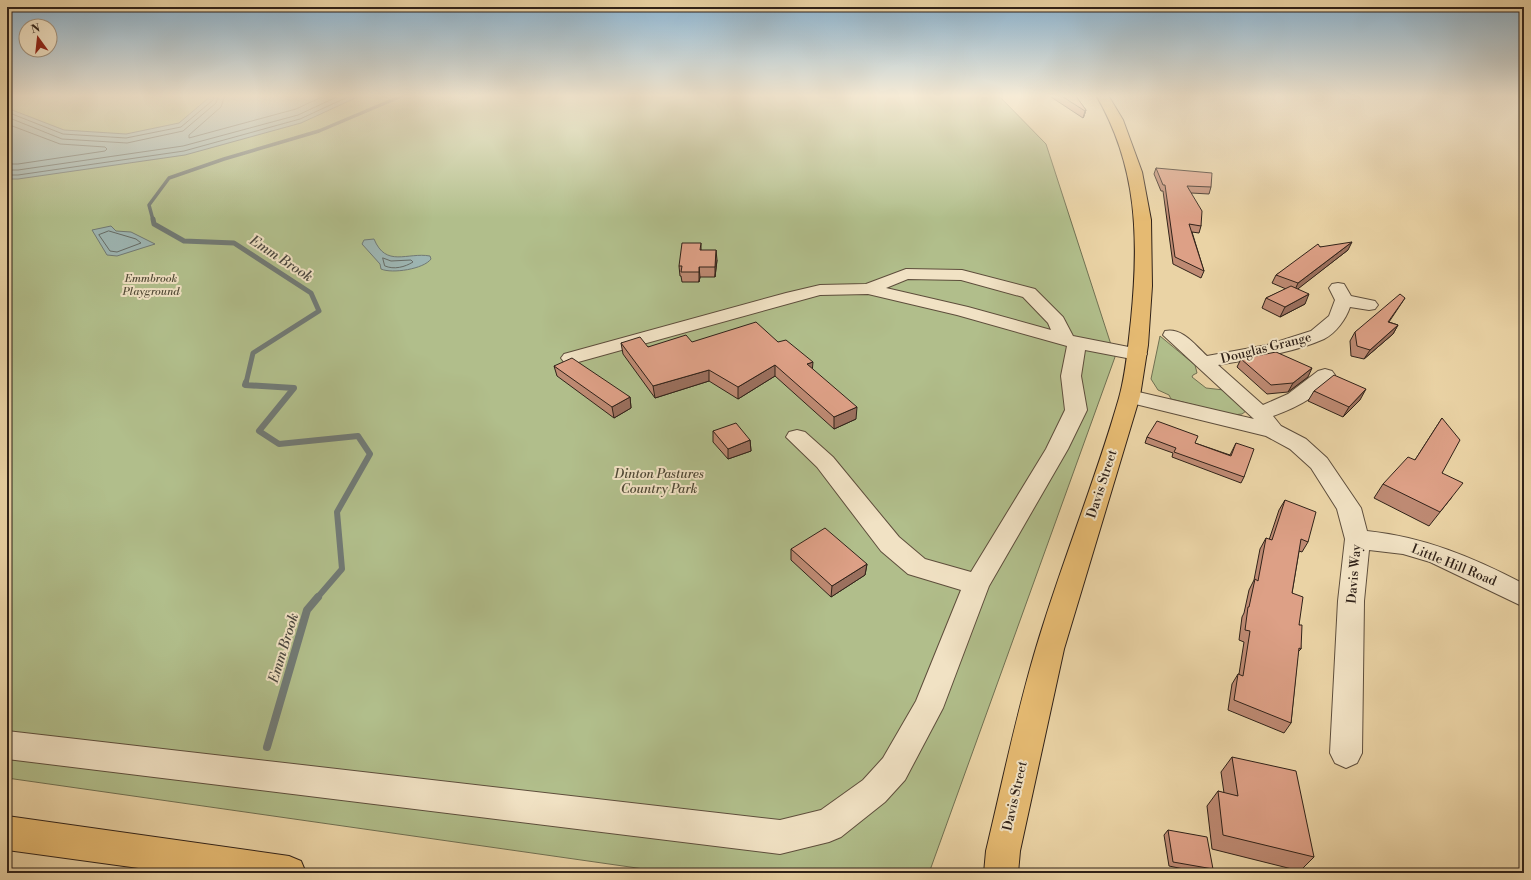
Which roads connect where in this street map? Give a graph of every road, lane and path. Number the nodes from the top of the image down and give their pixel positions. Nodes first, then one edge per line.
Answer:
1 (1122, 136) edge
2 (868, 289) junction
3 (1369, 305) dead end
4 (1172, 335) dead end
5 (1072, 341) junction
6 (1137, 354) junction
7 (571, 358) edge
8 (1204, 362) junction
9 (1326, 375) dead end
10 (1130, 396) junction
11 (1260, 413) junction
12 (1273, 431) junction
13 (797, 437) dead end
14 (1357, 539) junction
15 (977, 584) junction
16 (1524, 596) edge
17 (7, 745) edge
18 (1346, 753) dead end
19 (7, 833) edge
20 (1002, 862) edge
21 (289, 873) edge

1 - 6 main road, Davis Street
2 - 5 street
2 - 5 street
2 - 7 street
3 - 8 street, Douglas Grange
4 - 8 street, Davis Way
5 - 6 street
5 - 15 street
6 - 10 main road, Davis Street
8 - 11 street, Davis Way
9 - 11 street
10 - 12 street, Davis Way
10 - 20 main road, Davis Street
11 - 12 street, Davis Way
12 - 14 street, Davis Way
13 - 15 street
14 - 16 street, Little Hill Road
14 - 18 street, Davis Way
15 - 17 street
19 - 21 main road

